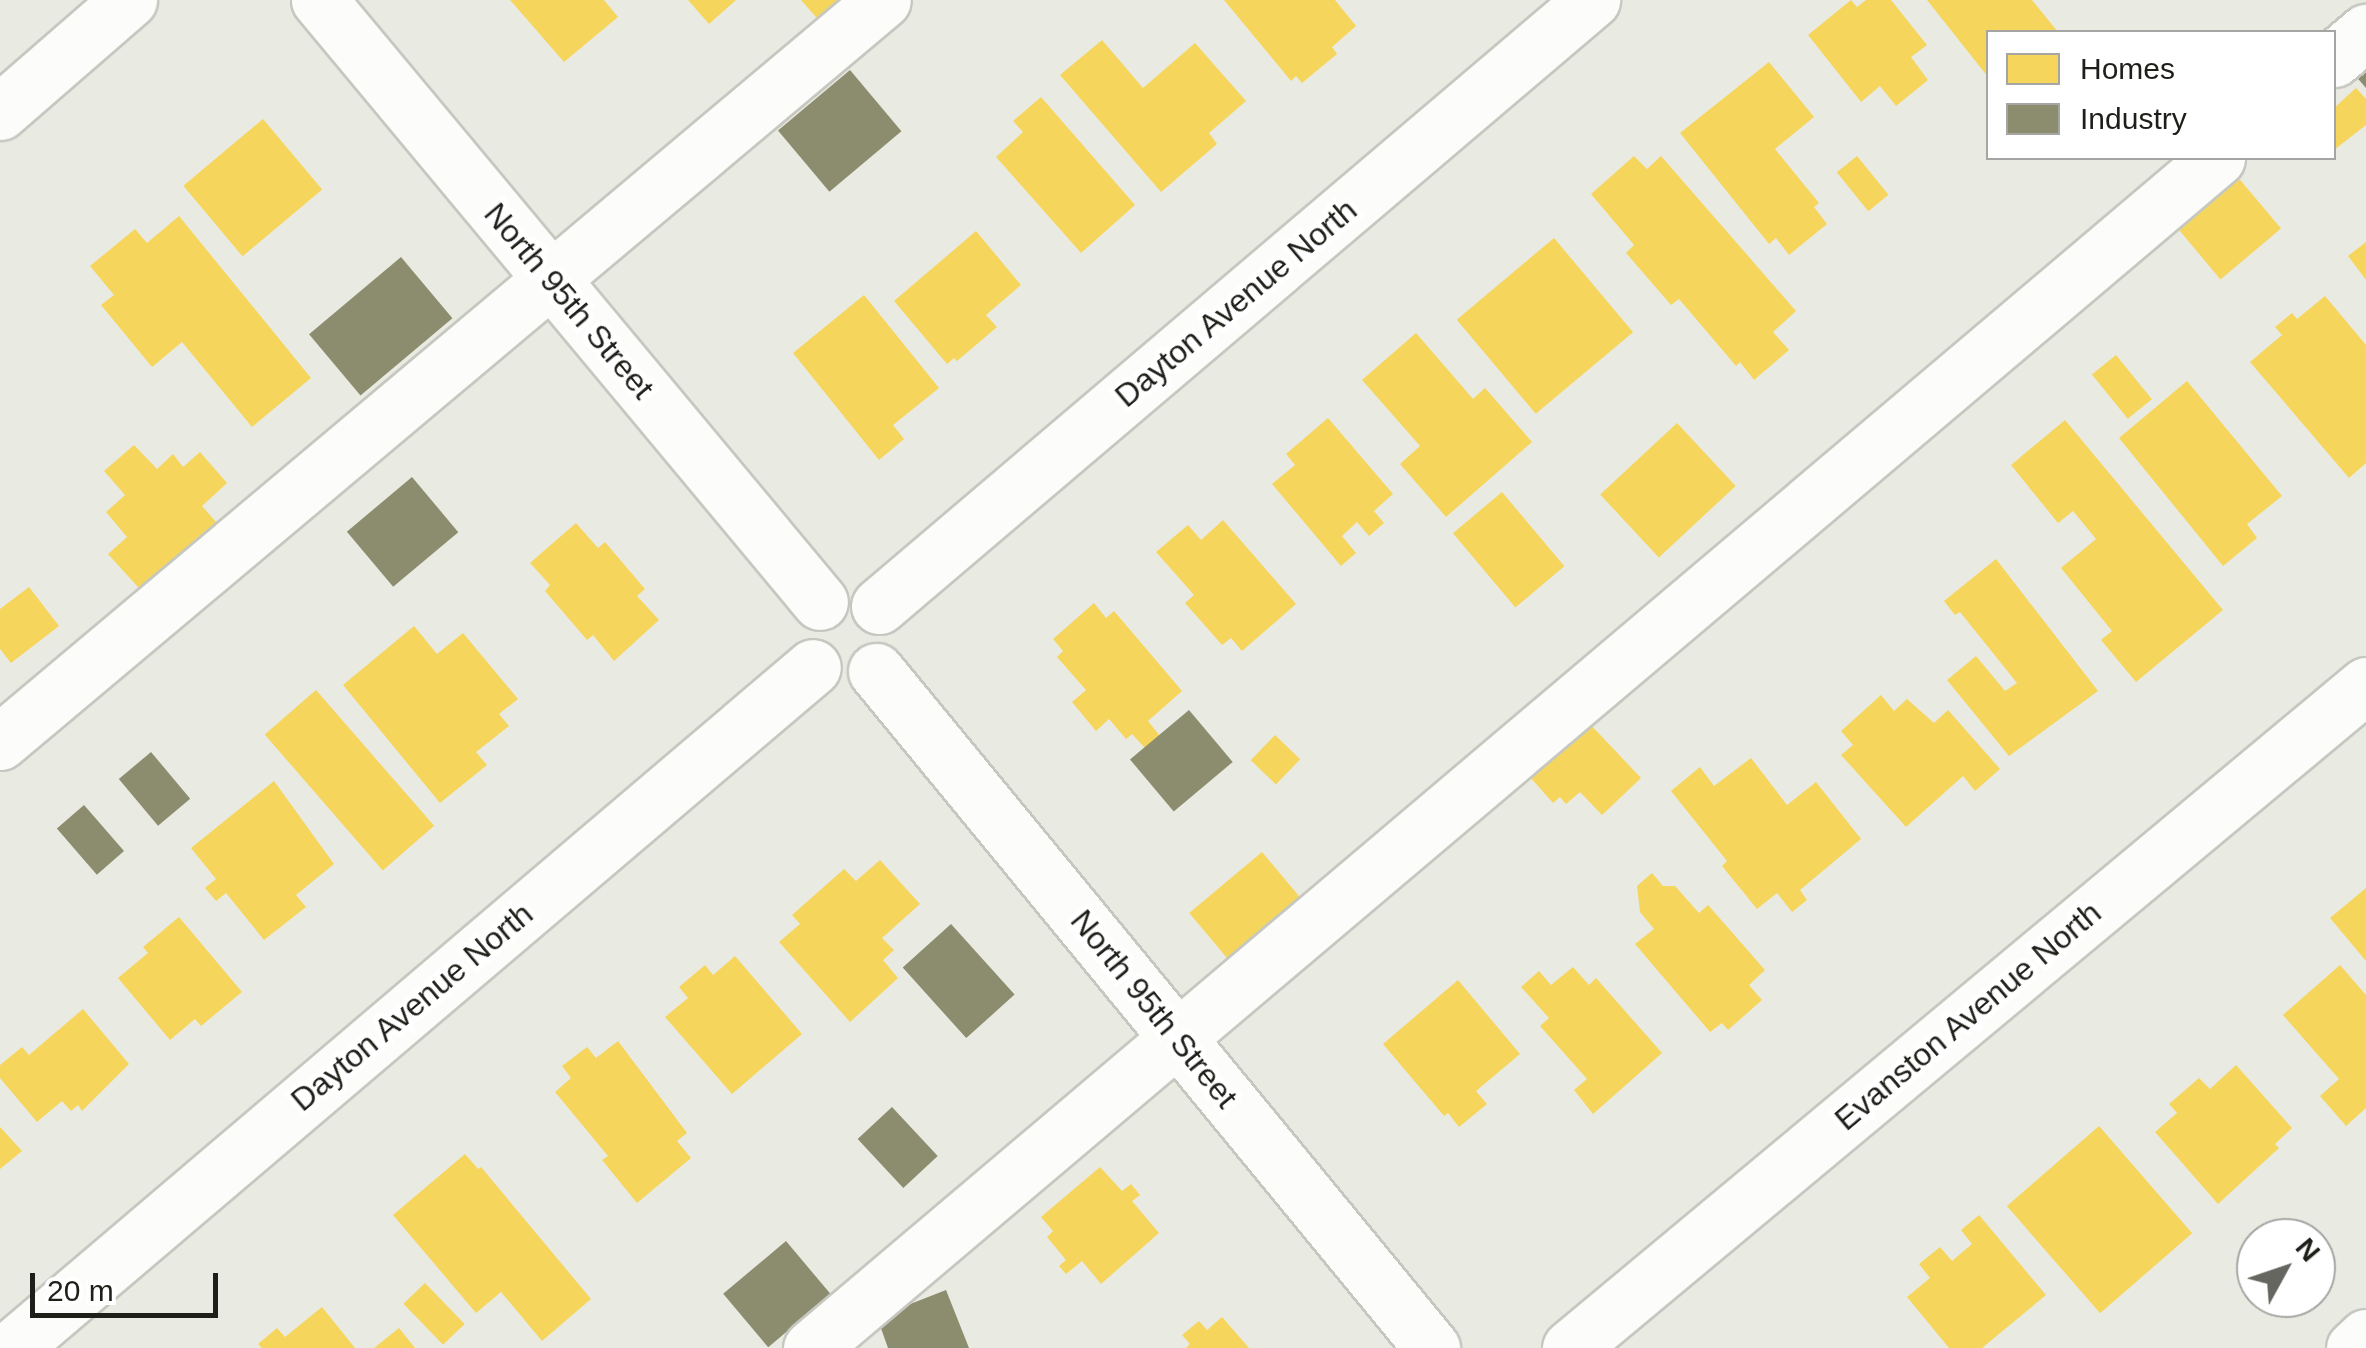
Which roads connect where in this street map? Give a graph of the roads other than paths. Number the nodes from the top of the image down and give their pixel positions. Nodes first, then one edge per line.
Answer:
1 (129, 0) edge
2 (320, 0) edge
3 (883, 0) edge
4 (1592, 0) edge
5 (2366, 32) edge
6 (2336, 57) edge
7 (0, 112) edge
8 (2215, 160) edge
9 (551, 280) junction
10 (820, 602) junction
11 (879, 606) junction
12 (812, 666) junction
13 (876, 671) junction
14 (2366, 684) edge
15 (0, 742) edge
16 (1176, 1037) junction
17 (2366, 1336) edge
18 (12, 1348) edge
19 (811, 1348) edge
20 (1432, 1348) edge
21 (1570, 1348) edge
22 (2354, 1348) edge

1 - 7 street
2 - 9 street, North 95th Street
3 - 9 street
4 - 11 street, Dayton Avenue North
5 - 6 street
8 - 16 street
9 - 10 street, North 95th Street
9 - 15 street
10 - 11 street
10 - 12 street
11 - 13 street
12 - 13 street
12 - 18 street, Dayton Avenue North
13 - 16 street, North 95th Street
14 - 21 street, Evanston Avenue North
16 - 19 street
16 - 20 street, North 95th Street
17 - 22 street

